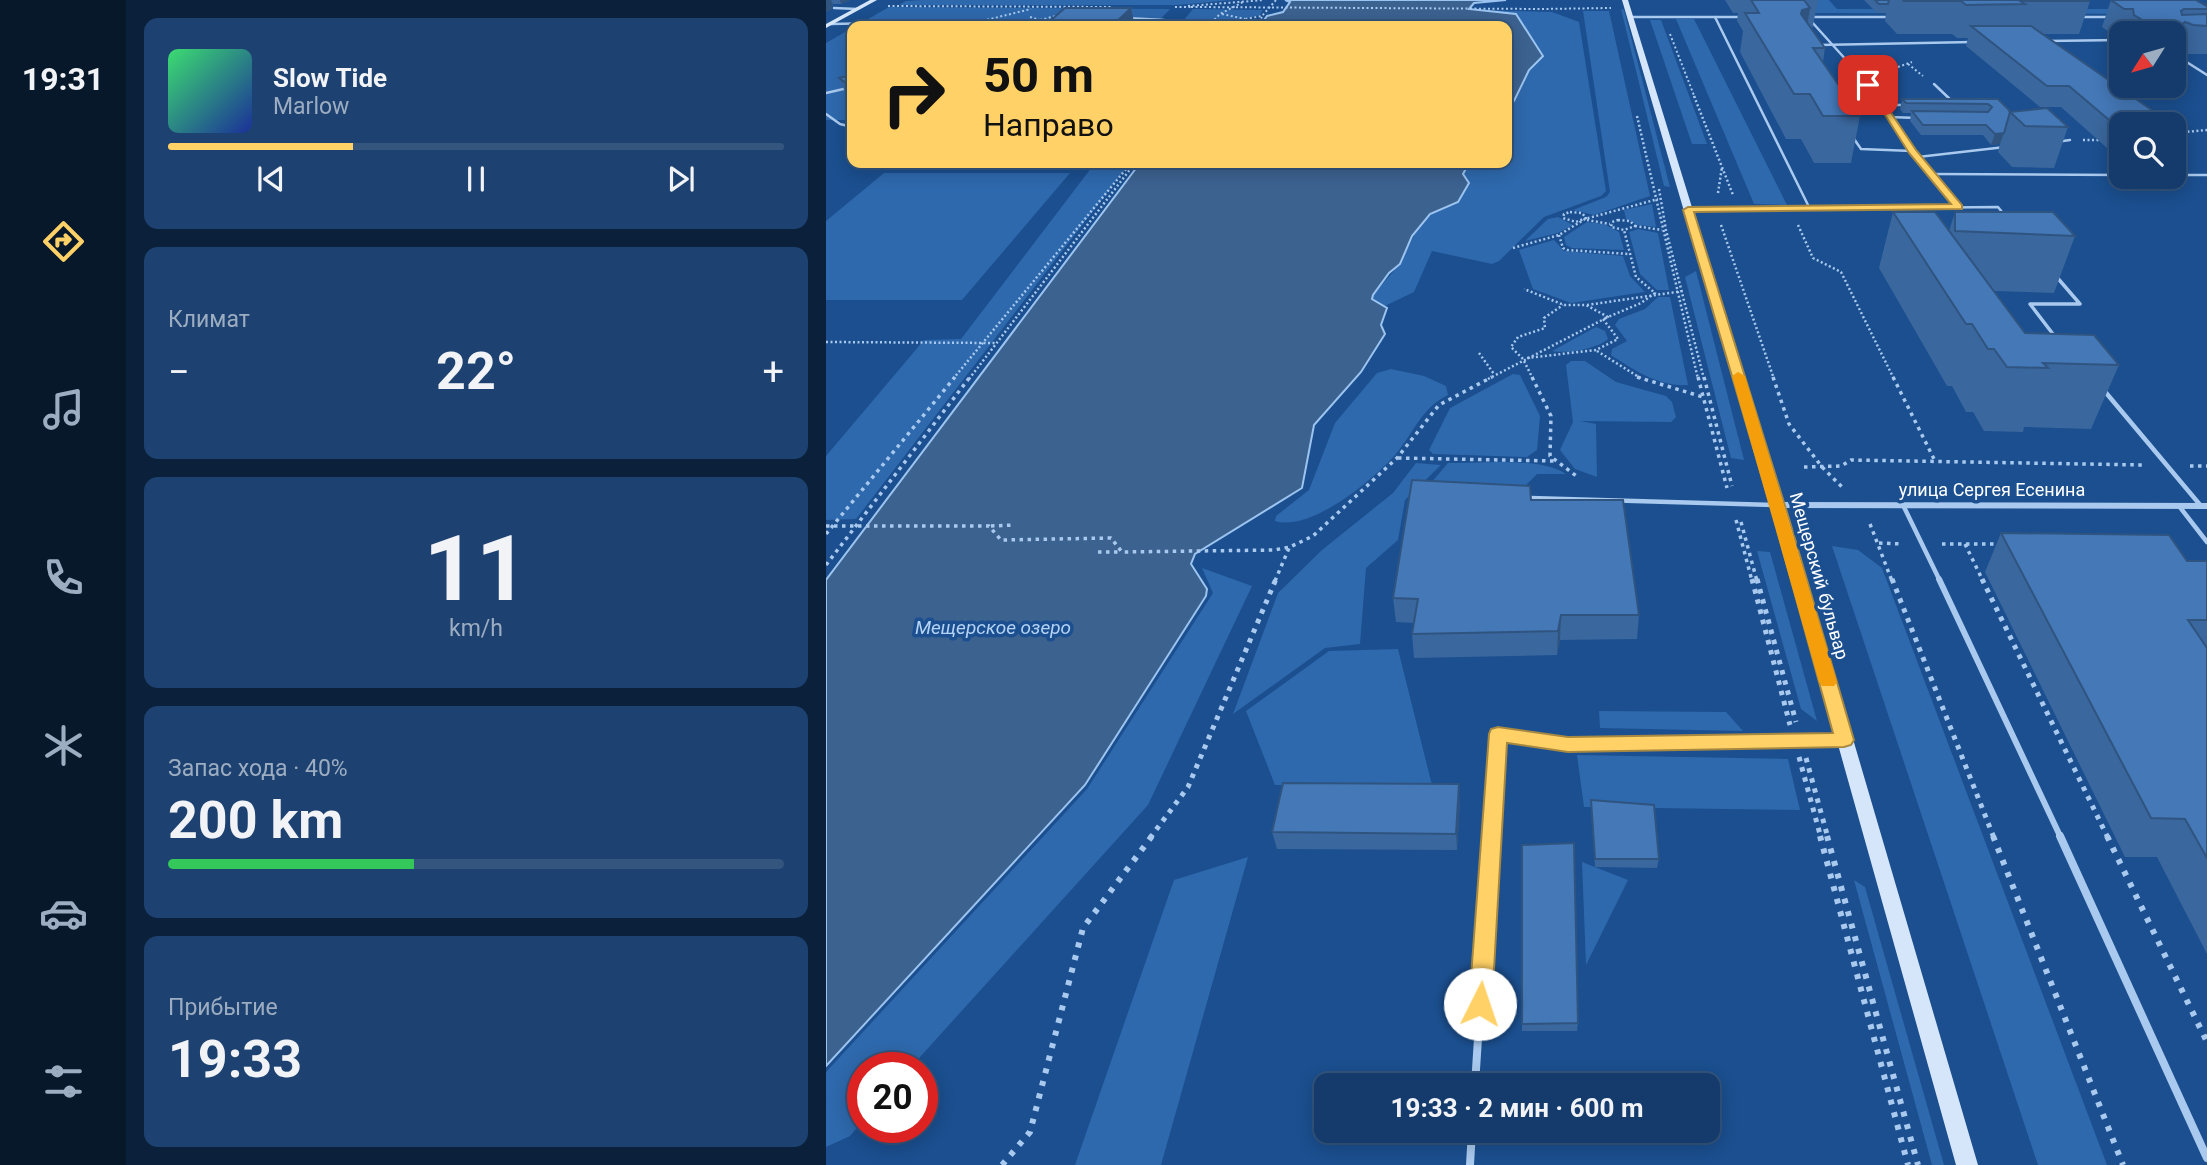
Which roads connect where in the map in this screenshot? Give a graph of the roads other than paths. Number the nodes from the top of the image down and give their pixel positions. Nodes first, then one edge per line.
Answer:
1 (874, 0) edge
2 (1625, 0) edge
3 (834, 8) dead end
4 (857, 9) junction
5 (2081, 13) dead end
6 (1805, 15) joint
7 (1632, 17) junction
8 (1715, 17) junction
9 (1748, 17) edge
10 (1899, 17) dead end
11 (2072, 17) dead end
12 (2086, 17) junction
13 (2123, 17) edge
14 (1118, 18) edge
15 (1164, 21) edge
16 (847, 24) edge
17 (828, 25) edge
18 (2109, 40) edge
19 (2046, 41) edge
20 (1980, 42) edge
21 (1830, 43) junction
22 (1816, 46) edge
23 (1848, 62) dead end
24 (2186, 62) edge
25 (2207, 75) edge
26 (1934, 84) dead end
27 (1868, 85) dead end
28 (847, 88) edge
29 (826, 93) edge
30 (1882, 105) junction
31 (1908, 105) edge
32 (1948, 105) edge
33 (826, 114) edge
34 (1889, 117) junction
35 (1930, 118) edge
36 (847, 126) edge
37 (1851, 134) edge
38 (2070, 140) road end
39 (2056, 142) edge
40 (2015, 146) dead end
41 (1912, 151) junction
42 (1918, 157) junction
43 (1933, 174) junction
44 (2109, 175) edge
45 (2186, 175) edge
46 (2207, 175) edge
47 (1959, 207) junction
48 (1810, 209) junction
49 (1688, 210) junction
50 (2014, 226) edge
51 (2047, 265) edge
52 (2059, 343) edge
53 (2091, 380) edge
54 (1531, 498) edge
55 (1777, 505) junction
56 (1903, 505) junction
57 (2179, 506) junction
58 (2204, 506) edge
59 (2207, 542) edge
60 (1844, 740) junction
61 (1476, 1073) edge
62 (1471, 1143) edge
63 (2207, 1158) edge
64 (1470, 1165) edge
65 (1967, 1165) edge

1 - 4 main road
2 - 7 main road, Мещерский бульвар
3 - 4 lane
4 - 17 main road
5 - 12 lane
6 - 10 street
6 - 21 lane
7 - 8 street
7 - 49 main road, Мещерский бульвар
8 - 9 street
8 - 48 lane
11 - 12 street
12 - 13 street
14 - 15 lane
16 - 17 lane
18 - 19 lane
20 - 21 lane
21 - 22 lane
21 - 23 lane
24 - 25 lane
26 - 32 lane
27 - 30 lane
28 - 29 lane
30 - 31 lane
30 - 34 lane
33 - 36 lane
34 - 35 lane
34 - 41 lane
37 - 41 lane
38 - 39 lane
40 - 42 lane
41 - 42 lane
42 - 43 lane
43 - 44 lane
43 - 47 lane
45 - 46 lane
47 - 48 lane
47 - 50 lane
48 - 49 lane
49 - 55 main road, Мещерский бульвар
51 - 52 lane
53 - 58 lane
54 - 55 lane
55 - 56 street, улица Сергея Есенина
55 - 60 main road, Мещерский бульвар
56 - 57 street, улица Сергея Есенина
56 - 63 lane
57 - 58 street, улица Сергея Есенина
57 - 59 lane
60 - 61 lane
60 - 65 main road, Мещерский бульвар
62 - 64 lane

